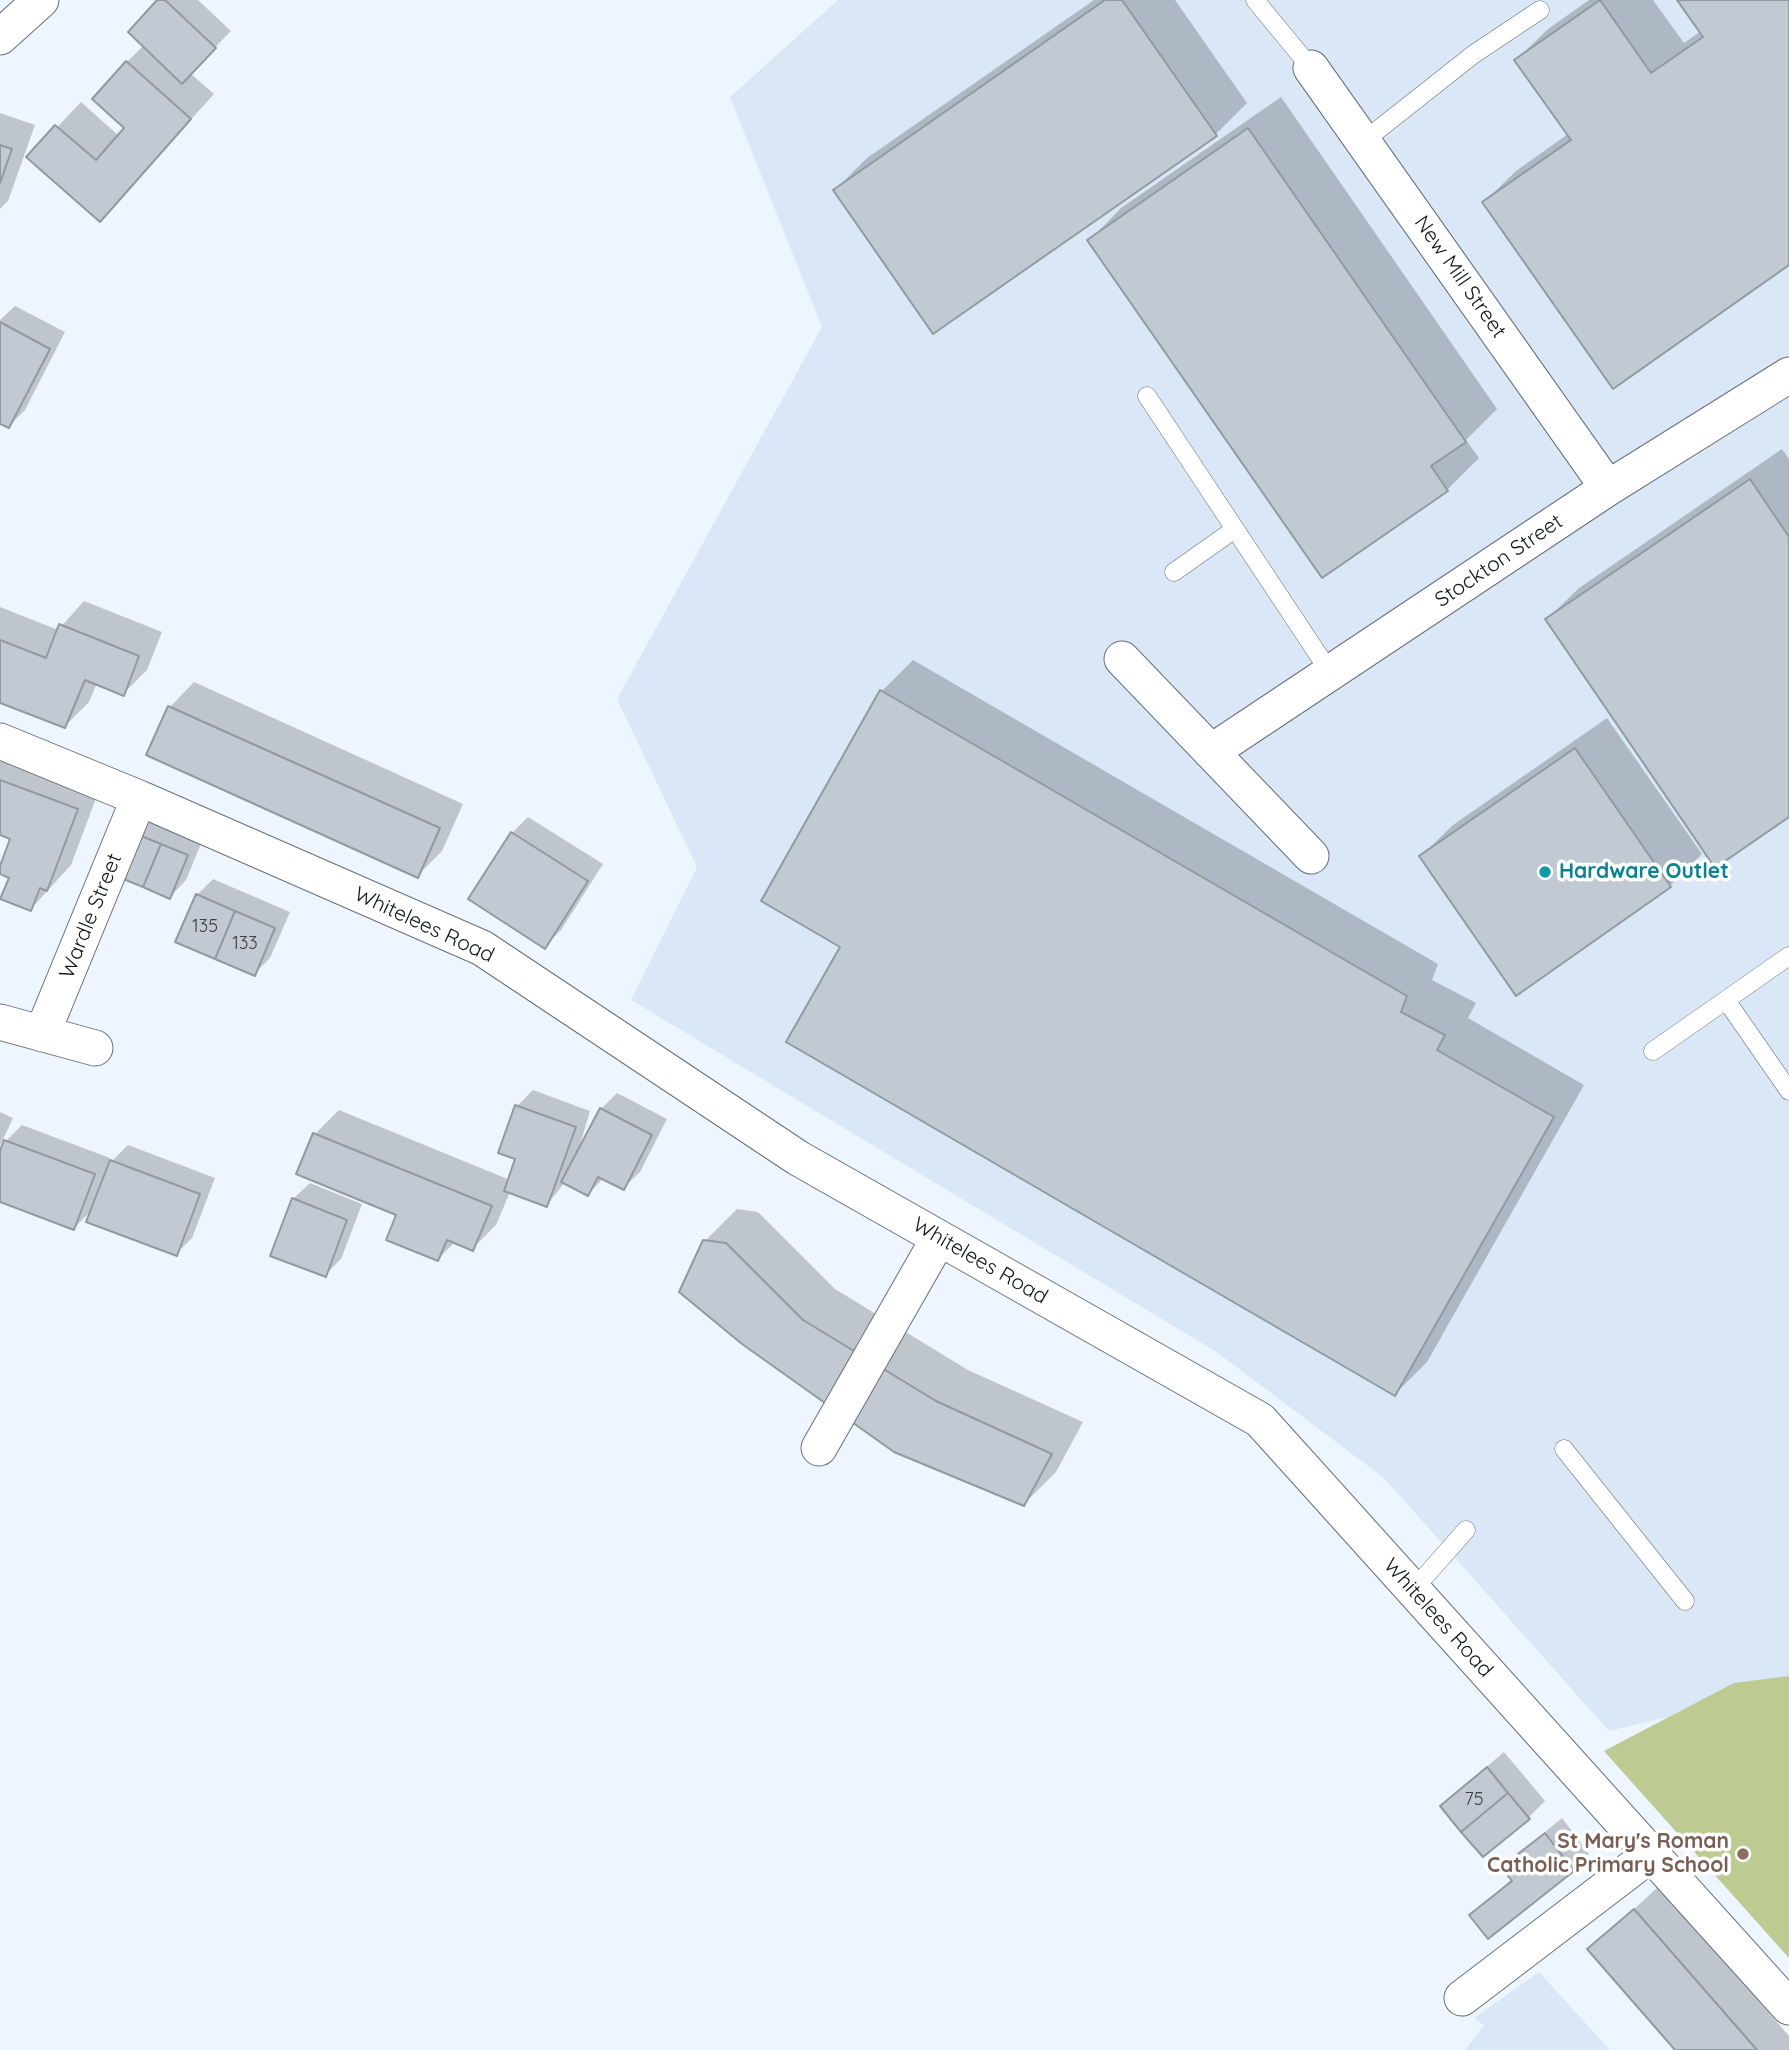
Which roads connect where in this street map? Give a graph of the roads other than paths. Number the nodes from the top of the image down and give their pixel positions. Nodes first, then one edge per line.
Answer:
1 (41, 0) edge
2 (1255, 0) edge
3 (1540, 10) dead end
4 (0, 37) edge
5 (1311, 68) joint
6 (1365, 140) junction
7 (1789, 375) edge
8 (1147, 396) dead end
9 (1608, 488) junction
10 (1235, 529) junction
11 (1174, 572) dead end
12 (1122, 659) dead end
13 (1331, 674) junction
14 (0, 741) edge
15 (1211, 752) junction
16 (139, 798) junction
17 (1311, 856) dead end
18 (1789, 957) edge
19 (1726, 1000) junction
20 (0, 1022) edge
21 (42, 1034) junction
22 (95, 1048) dead end
23 (1653, 1051) dead end
24 (1789, 1091) edge
25 (939, 1238) junction
26 (819, 1448) dead end
27 (1564, 1449) dead end
28 (1466, 1530) dead end
29 (1413, 1590) junction
30 (1685, 1601) dead end
31 (1651, 1854) junction
32 (1462, 1998) dead end
33 (1789, 2007) edge

1 - 4 street
2 - 5 lane
3 - 6 lane
5 - 6 street, New Mill Street
6 - 9 street, New Mill Street
7 - 9 street, Stockton Street
8 - 10 lane
9 - 13 street, Stockton Street
10 - 11 lane
10 - 13 lane
12 - 15 street
13 - 15 street, Stockton Street
14 - 16 street, Whitelees Road
15 - 17 street
16 - 21 street, Wardle Street
16 - 25 street, Whitelees Road
18 - 19 lane
19 - 23 lane
19 - 24 lane
20 - 21 street
21 - 22 street
25 - 26 street
25 - 29 street, Whitelees Road
27 - 30 lane
28 - 29 lane
29 - 31 street, Whitelees Road
31 - 32 street
31 - 33 street, Whitelees Road

